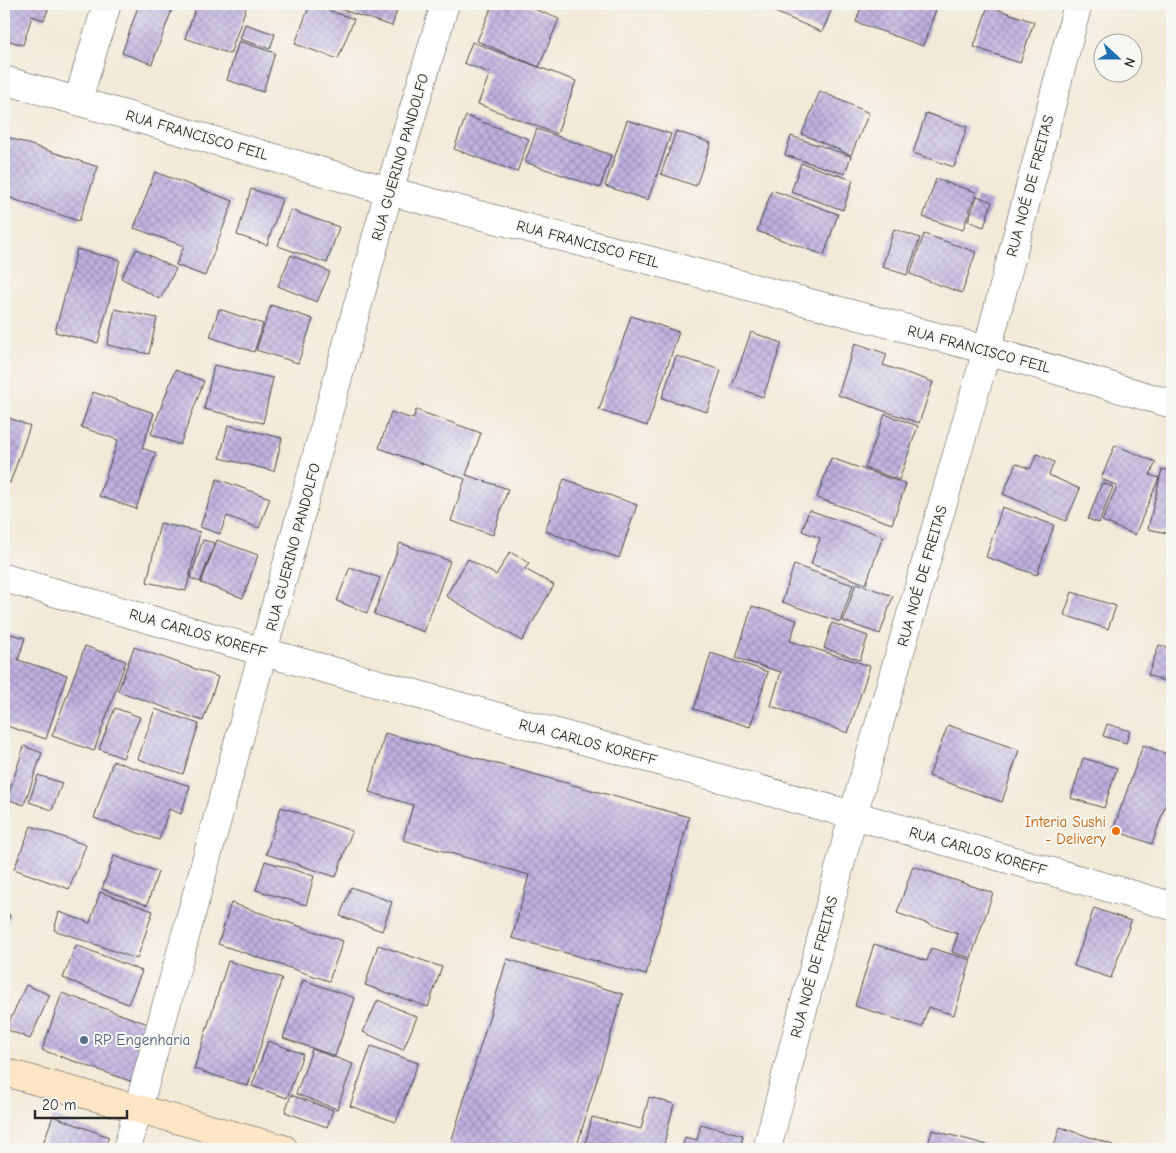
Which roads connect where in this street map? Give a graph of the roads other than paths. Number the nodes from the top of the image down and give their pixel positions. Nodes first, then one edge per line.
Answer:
1 (107, 4) edge
2 (445, 4) edge
3 (1078, 4) edge
4 (4, 80) edge
5 (78, 100) junction
6 (389, 191) junction
7 (987, 350) junction
8 (1172, 404) edge
9 (4, 578) edge
10 (264, 652) junction
11 (853, 816) junction
12 (1172, 906) edge
13 (4, 1072) edge
14 (139, 1109) junction
15 (127, 1149) edge
16 (284, 1149) edge
17 (767, 1149) edge

1 - 5 street
2 - 6 street, RUA GUERINO PANDOLFO
3 - 7 street, RUA NOÉ DE FREITAS
4 - 5 street, RUA FRANCISCO FEIL
5 - 6 street, RUA FRANCISCO FEIL
6 - 7 street, RUA FRANCISCO FEIL
6 - 10 street, RUA GUERINO PANDOLFO
7 - 8 street, RUA FRANCISCO FEIL
7 - 11 street, RUA NOÉ DE FREITAS
9 - 10 street, RUA CARLOS KOREFF
10 - 11 street, RUA CARLOS KOREFF
10 - 14 street, RUA GUERINO PANDOLFO
11 - 12 street, RUA CARLOS KOREFF
11 - 17 street, RUA NOÉ DE FREITAS
13 - 14 street
14 - 15 street, RUA GUERINO PANDOLFO
14 - 16 street

